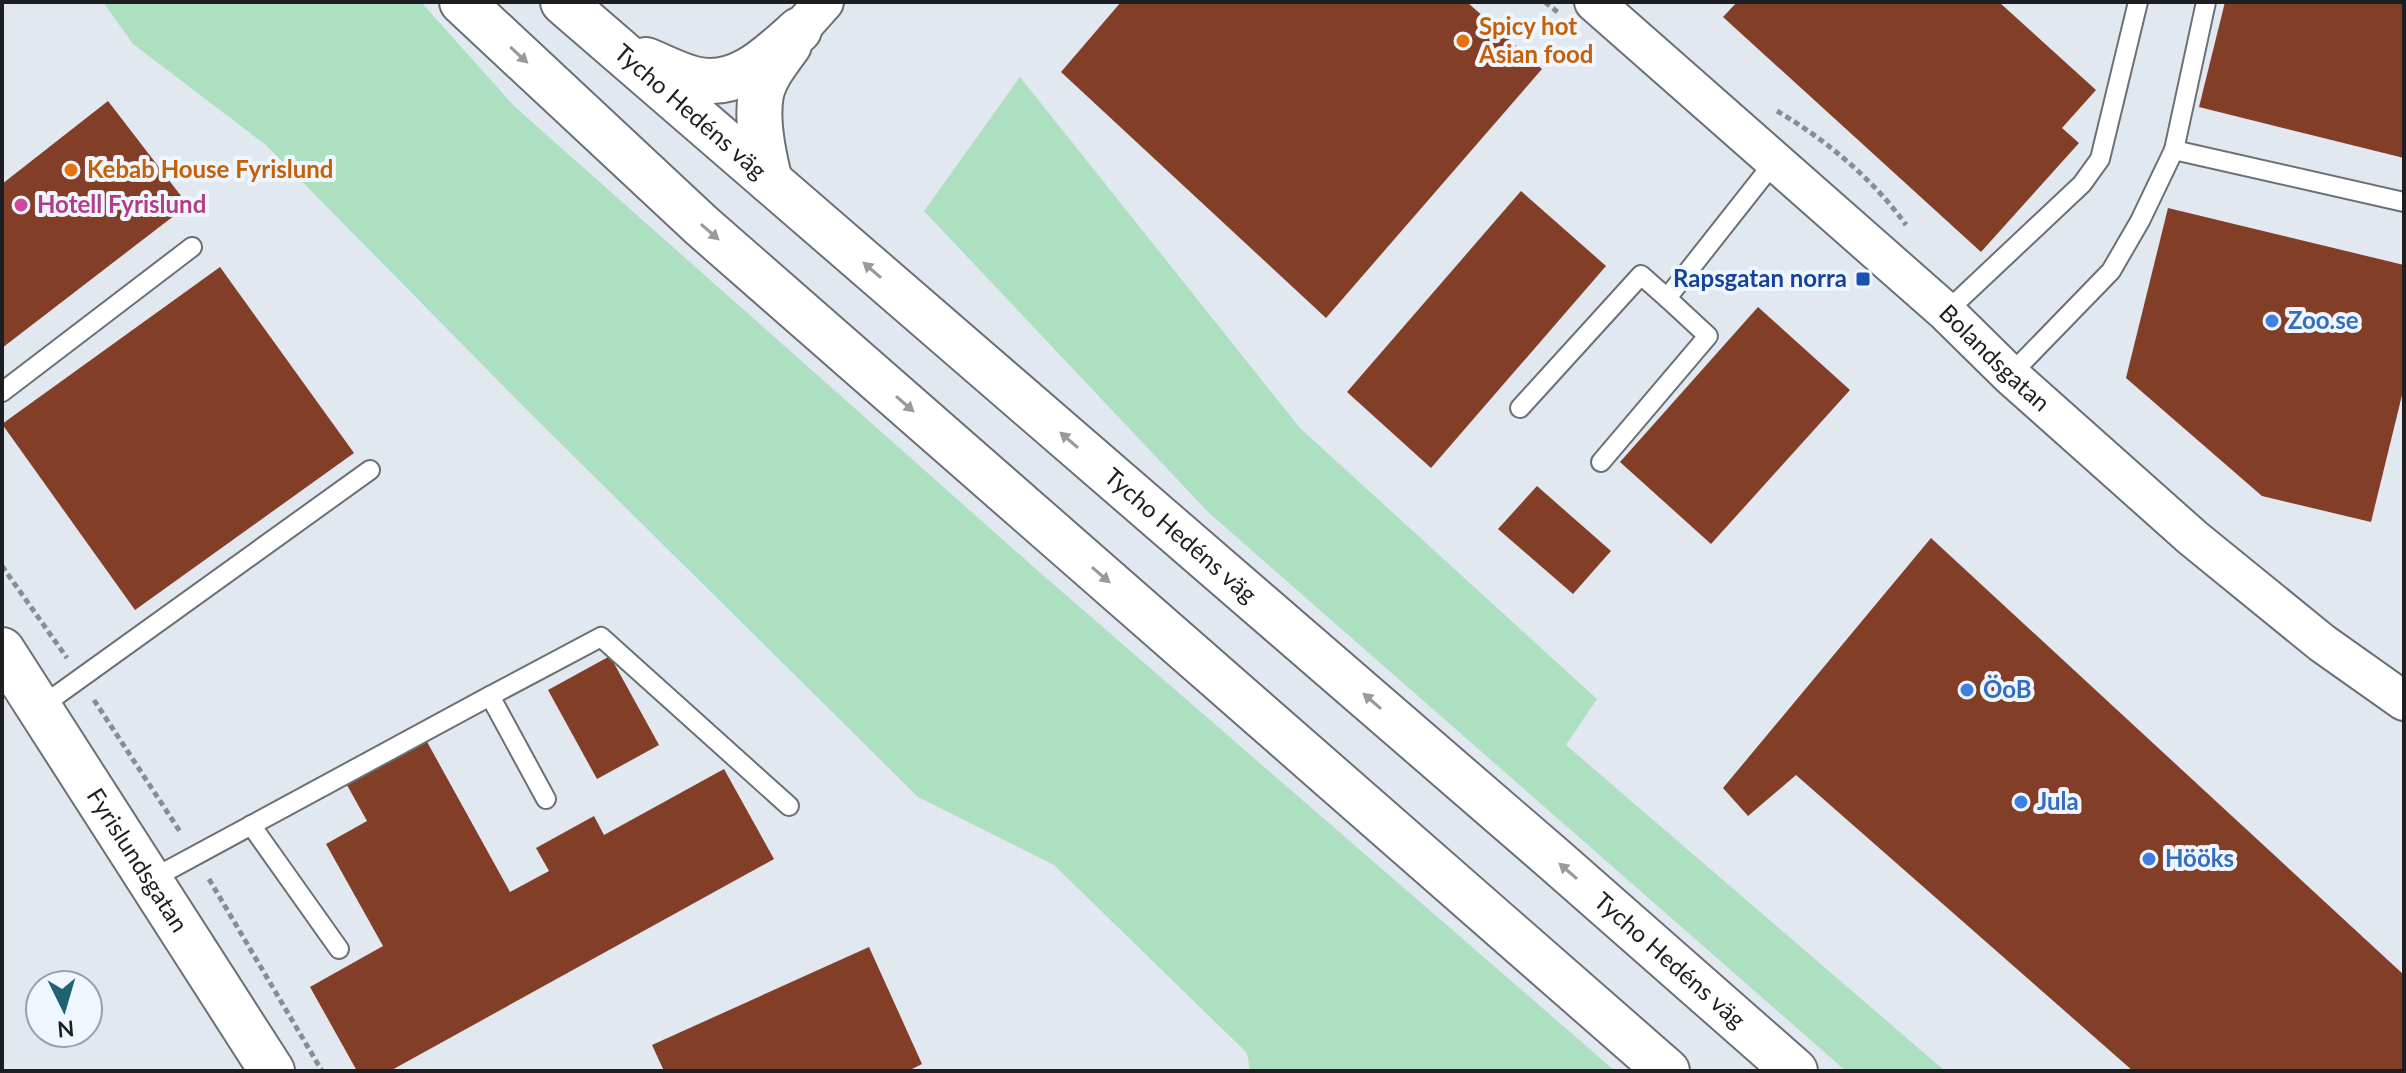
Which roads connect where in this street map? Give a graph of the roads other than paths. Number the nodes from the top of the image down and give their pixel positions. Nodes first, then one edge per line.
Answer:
1 (462, 2) edge
2 (563, 2) edge
3 (1594, 2) edge
4 (2138, 2) edge
5 (2206, 2) edge
6 (812, 16) edge
7 (617, 48) junction
8 (2174, 150) junction
9 (1775, 161) junction
10 (770, 181) junction
11 (2404, 202) edge
12 (192, 247) dead end
13 (1667, 298) junction
14 (1946, 312) junction
15 (2010, 375) junction
16 (2, 392) edge
17 (1520, 408) dead end
18 (1601, 462) dead end
19 (370, 470) dead end
20 (2, 650) edge
21 (490, 696) junction
22 (2404, 701) edge
23 (39, 708) junction
24 (546, 799) dead end
25 (789, 806) dead end
26 (251, 825) junction
27 (150, 880) junction
28 (339, 949) dead end
29 (272, 1071) edge
30 (1667, 1071) edge
31 (1795, 1071) edge

1 -> 30 main road
2 - 7 main road, Tycho Hedéns väg
3 - 9 street, Bolandsgatan
4 - 14 lane
5 - 8 lane
6 - 7 main road
6 - 10 main road
7 - 10 main road, Tycho Hedéns väg
8 - 11 lane
8 - 15 lane
9 - 13 lane
9 - 14 street, Bolandsgatan
31 -> 10 main road, Tycho Hedéns väg
12 - 16 lane
13 - 17 lane
13 - 18 lane
14 - 15 street, Bolandsgatan
15 - 22 street, Bolandsgatan
19 - 23 lane
20 - 23 main road, Fyrislundsgatan
21 - 24 lane
21 - 25 lane
21 - 26 lane
23 - 27 main road, Fyrislundsgatan
26 - 27 lane
26 - 28 lane
27 - 29 main road, Fyrislundsgatan

